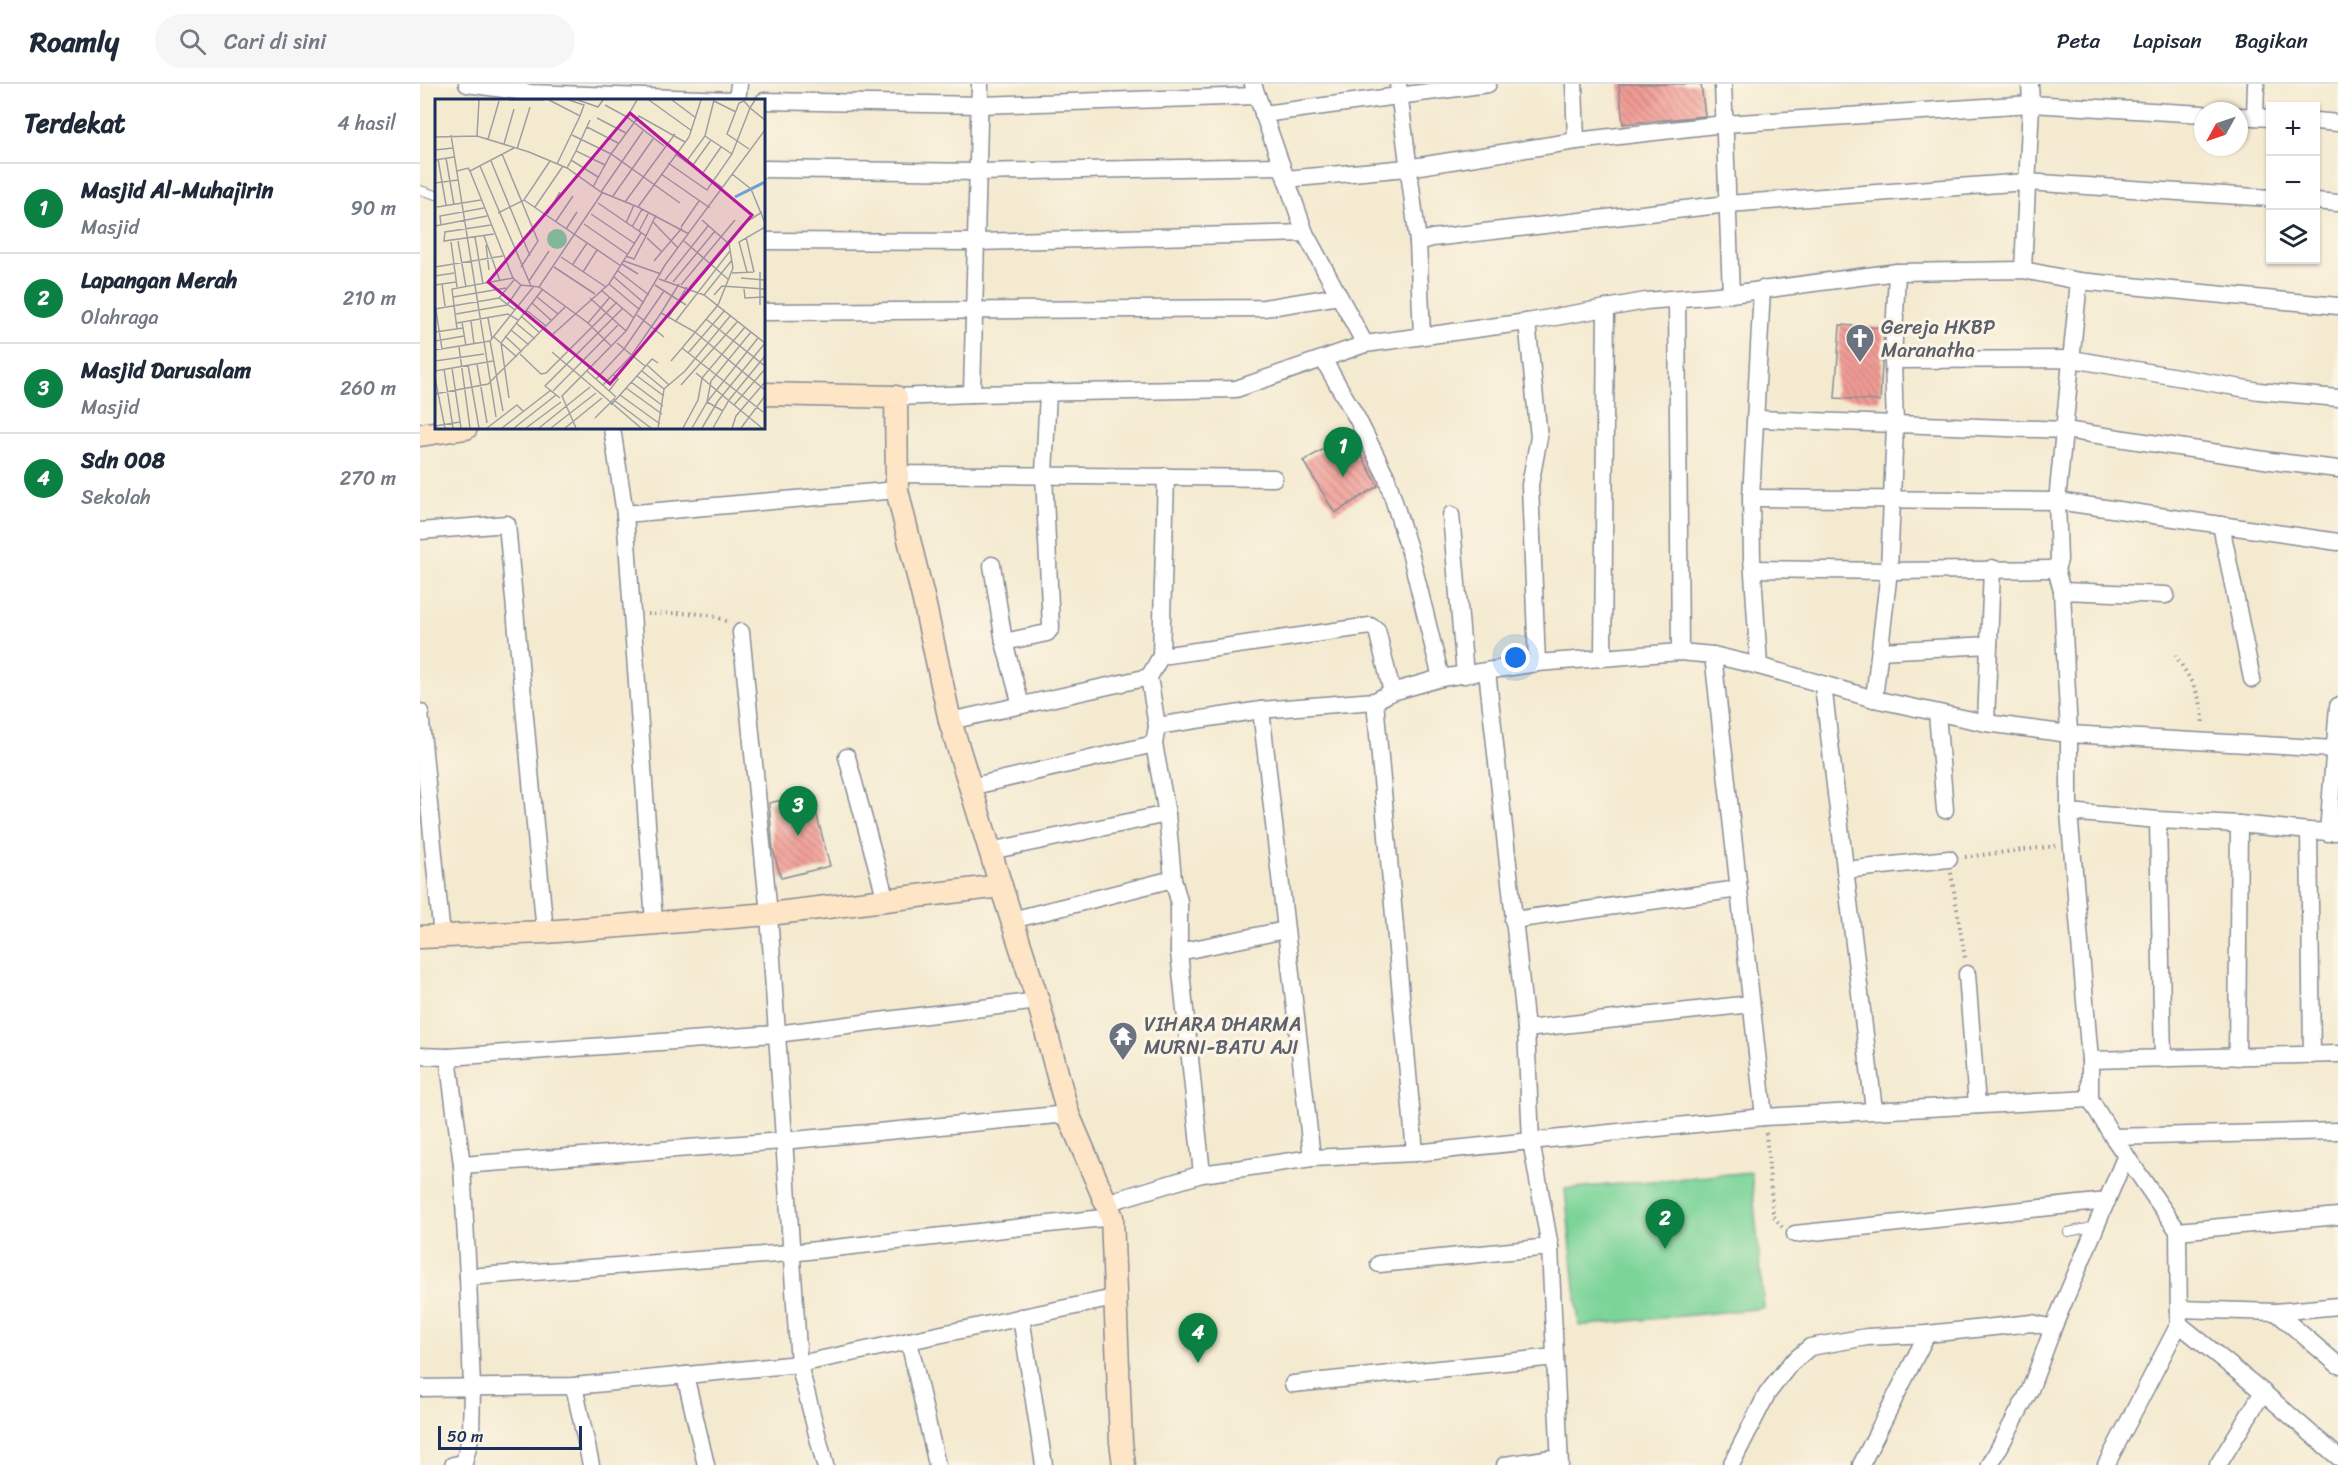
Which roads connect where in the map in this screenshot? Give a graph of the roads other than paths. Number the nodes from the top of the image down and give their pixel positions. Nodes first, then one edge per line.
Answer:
1 (467, 84) edge
2 (738, 84) edge
3 (980, 84) edge
4 (1488, 84) edge
5 (1574, 84) edge
6 (1723, 84) edge
7 (2030, 84) edge
8 (2256, 84) edge
9 (1254, 90) edge
10 (1399, 90) edge
11 (703, 99) edge
12 (737, 99) edge
13 (765, 101) edge
14 (2031, 104) junction
15 (980, 105) junction
16 (2194, 113) edge
17 (1263, 114) junction
18 (2255, 117) edge
19 (2320, 121) edge
20 (2338, 123) edge
21 (1724, 124) junction
22 (1576, 141) junction
23 (1407, 168) junction
24 (765, 169) edge
25 (978, 172) junction
26 (1284, 173) junction
27 (2026, 182) junction
28 (420, 190) edge
29 (435, 195) edge
30 (2266, 198) edge
31 (2320, 201) edge
32 (2338, 203) edge
33 (1728, 204) junction
34 (1305, 232) junction
35 (765, 241) edge
36 (976, 242) junction
37 (1418, 242) junction
38 (2023, 270) junction
39 (1897, 272) junction
40 (2079, 281) junction
41 (1762, 289) junction
42 (1731, 294) junction
43 (1339, 296) junction
44 (1677, 299) junction
45 (2338, 306) edge
46 (1606, 308) junction
47 (974, 311) junction
48 (765, 312) edge
49 (1527, 322) junction
50 (1422, 336) junction
51 (1365, 344) junction
52 (1323, 359) junction
53 (2072, 359) junction
54 (1893, 360) junction
55 (1048, 392) junction
56 (972, 393) junction
57 (765, 394) edge
58 (896, 397) junction
59 (2338, 398) edge
60 (1757, 419) junction
61 (1895, 426) junction
62 (459, 429) edge
63 (612, 429) edge
64 (2066, 430) junction
65 (420, 435) edge
66 (2338, 469) edge
67 (1044, 474) junction
68 (1166, 476) junction
69 (1274, 478) dead end
70 (896, 482) junction
71 (1751, 498) junction
72 (1892, 498) junction
73 (2057, 501) junction
74 (625, 514) junction
75 (1451, 515) dead end
76 (2221, 525) junction
77 (420, 531) edge
78 (2338, 542) edge
79 (992, 565) dead end
80 (1992, 568) junction
81 (1754, 569) junction
82 (2056, 569) junction
83 (1889, 571) junction
84 (2062, 591) junction
85 (2166, 595) dead end
86 (741, 632) road end
87 (1004, 642) junction
88 (1989, 645) junction
89 (1880, 651) junction
90 (1680, 652) junction
91 (1713, 655) junction
92 (1161, 656) junction
93 (1603, 657) junction
94 (1537, 663) junction
95 (1759, 666) junction
96 (1487, 671) junction
97 (1465, 675) junction
98 (1149, 677) junction
99 (1441, 678) junction
100 (2252, 679) dead end
101 (1823, 685) junction
102 (1392, 692) junction
103 (1874, 699) junction
104 (1375, 701) junction
105 (1021, 705) junction
106 (2338, 706) edge
107 (1261, 711) junction
108 (420, 712) edge
109 (1937, 713) junction
110 (950, 721) junction
111 (1986, 723) junction
112 (1157, 726) junction
113 (2068, 734) junction
114 (1154, 744) junction
115 (2334, 749) junction
116 (422, 753) edge
117 (847, 757) dead end
118 (970, 787) junction
119 (1945, 810) dead end
120 (2069, 812) junction
121 (1167, 814) junction
122 (425, 818) edge
123 (2158, 820) junction
124 (2239, 824) junction
125 (2309, 831) junction
126 (2333, 832) edge
127 (990, 851) junction
128 (1949, 859) road end
129 (1845, 870) junction
130 (1173, 879) junction
131 (1001, 886) junction
132 (1739, 889) junction
133 (886, 900) junction
134 (768, 914) junction
135 (1012, 920) junction
136 (1513, 920) junction
137 (654, 922) junction
138 (1285, 930) junction
139 (545, 932) junction
140 (431, 937) edge
141 (1179, 952) junction
142 (1967, 974) road end
143 (1038, 1001) junction
144 (1750, 1004) junction
145 (1526, 1029) junction
146 (776, 1034) junction
147 (2338, 1054) edge
148 (2312, 1055) junction
149 (420, 1056) edge
150 (448, 1057) junction
151 (2237, 1057) junction
152 (2163, 1059) junction
153 (2090, 1060) junction
154 (2090, 1099) junction
155 (1977, 1105) junction
156 (1875, 1110) junction
157 (1068, 1114) junction
158 (1764, 1117) junction
159 (2338, 1131) edge
160 (2113, 1137) junction
161 (1531, 1141) junction
162 (783, 1142) junction
163 (1415, 1153) junction
164 (2126, 1155) junction
165 (1312, 1158) junction
166 (462, 1165) junction
167 (1202, 1174) junction
168 (2107, 1201) junction
169 (1109, 1210) junction
170 (2338, 1216) edge
171 (2097, 1226) junction
172 (2178, 1231) junction
173 (2068, 1232) dead end
174 (1795, 1234) road end
175 (1550, 1247) junction
176 (790, 1253) junction
177 (1379, 1264) dead end
178 (468, 1277) junction
179 (1114, 1298) junction
180 (2338, 1306) edge
181 (2276, 1312) junction
182 (2179, 1316) junction
183 (1021, 1317) junction
184 (2053, 1328) junction
185 (1927, 1334) junction
186 (909, 1341) junction
187 (1556, 1357) junction
188 (799, 1364) junction
189 (2338, 1365) edge
190 (685, 1375) junction
191 (1293, 1384) dead end
192 (574, 1386) junction
193 (420, 1388) edge
194 (472, 1388) junction
195 (2263, 1392) junction
196 (2338, 1457) edge
197 (1560, 1461) edge
198 (460, 1464) edge
199 (591, 1465) edge
200 (706, 1465) edge
201 (825, 1465) edge
202 (937, 1465) edge
203 (1044, 1465) edge
204 (1124, 1465) edge
205 (1505, 1465) edge
206 (1731, 1465) edge
207 (1861, 1465) edge
208 (1990, 1465) edge
209 (2106, 1465) edge
210 (2218, 1465) edge

1 - 11 street
2 - 12 street
3 - 15 street
4 - 10 street
5 - 22 street
6 - 21 street
7 - 14 street
8 - 18 street
9 - 15 street
9 - 17 street
10 - 17 street
10 - 23 street
13 - 15 street
14 - 16 street
14 - 21 street
14 - 27 street
15 - 25 street
17 - 26 street
19 - 20 street
21 - 22 street
21 - 33 street
22 - 23 street
23 - 26 street
23 - 37 street
24 - 25 street
25 - 26 street
25 - 36 street
26 - 34 street
27 - 30 street
27 - 33 street
27 - 38 street
28 - 29 lane
31 - 32 street
33 - 37 street
33 - 42 street
34 - 36 street
34 - 43 street
35 - 36 street
36 - 47 street
37 - 50 street
38 - 39 street
38 - 40 street
39 - 41 street
39 - 54 street
40 - 45 street
40 - 53 street
41 - 42 street
41 - 60 street
42 - 44 street
43 - 47 street
43 - 51 street
44 - 46 street
44 - 90 street
46 - 49 street
46 - 93 street
47 - 48 street
47 - 56 street
49 - 50 street
49 - 94 street
50 - 51 street
51 - 52 street
52 - 55 street
52 - 99 street
53 - 54 street
53 - 59 street
53 - 64 street
54 - 61 street
55 - 56 street
55 - 67 street
56 - 58 street
57 - 58 street
58 - 70 street
60 - 61 street
60 - 71 street
61 - 64 street
61 - 72 street
62 - 65 street
63 - 74 street
64 - 66 street
64 - 73 street
67 - 68 street
67 - 70 street
67 - 87 street
68 - 69 street
68 - 92 street
70 - 74 street
70 - 110 street
71 - 72 street
71 - 81 street
72 - 73 street
72 - 83 street
73 - 76 street
73 - 82 street
74 - 137 street
75 - 97 street
76 - 78 street
76 - 100 street
77 - 139 street
79 - 87 street
80 - 82 street
80 - 83 street
80 - 88 street
81 - 83 street
81 - 95 street
82 - 84 street
83 - 89 street
84 - 85 street
84 - 113 street
86 - 134 street
87 - 105 street
88 - 89 street
88 - 111 street
89 - 103 street
90 - 91 street
90 - 93 street
91 - 95 street
91 - 132 street
92 - 98 street
92 - 102 street
93 - 94 street
94 - 96 street
95 - 101 street
96 - 97 street
96 - 136 street
97 - 99 street
98 - 105 street
98 - 112 street
99 - 102 street
101 - 103 street
101 - 129 street
102 - 104 street
103 - 109 street
104 - 107 street
104 - 163 street
105 - 110 street
106 - 115 street
107 - 112 street
107 - 138 street
108 - 116 street
109 - 111 street
109 - 119 street
110 - 118 street
111 - 113 street
112 - 114 street
113 - 115 street
113 - 120 street
114 - 118 street
114 - 121 street
115 - 126 street
116 - 122 street
117 - 133 street
118 - 127 street
120 - 123 street
120 - 153 street
121 - 127 street
121 - 130 street
122 - 140 street
123 - 124 street
123 - 152 street
124 - 125 street
124 - 151 street
125 - 126 street
125 - 148 street
127 - 131 street
128 - 129 street
129 - 156 street
130 - 135 street
130 - 141 street
131 - 133 street
131 - 135 street
132 - 136 street
132 - 144 street
133 - 134 street
134 - 137 street
134 - 146 street
135 - 143 street
136 - 145 street
137 - 139 street
138 - 141 street
138 - 165 street
139 - 140 street
141 - 167 street
142 - 155 street
143 - 146 street
143 - 157 street
144 - 145 street
144 - 158 street
145 - 161 street
146 - 150 street
146 - 162 street
147 - 148 street
148 - 151 street
149 - 150 street
150 - 166 street
151 - 152 street
152 - 153 street
153 - 154 street
154 - 155 street
154 - 160 street
155 - 156 street
156 - 158 street
157 - 162 street
157 - 169 street
158 - 161 street
159 - 160 street
160 - 164 street
161 - 163 street
161 - 175 street
162 - 166 street
162 - 176 street
163 - 165 street
164 - 168 street
164 - 172 street
165 - 167 street
166 - 178 street
167 - 169 street
168 - 171 street
168 - 174 street
169 - 176 street
169 - 179 street
170 - 172 street
171 - 173 lane
171 - 184 street
172 - 182 street
175 - 177 street
175 - 187 street
176 - 178 street
176 - 188 street
178 - 194 street
179 - 183 street
179 - 204 street
180 - 181 street
181 - 182 street
181 - 189 street
182 - 195 street
182 - 209 street
183 - 186 street
183 - 203 street
184 - 185 street
184 - 208 street
185 - 206 street
185 - 207 street
186 - 188 street
186 - 202 street
187 - 191 street
187 - 197 street
188 - 190 street
188 - 201 street
190 - 192 street
190 - 200 street
192 - 194 street
192 - 199 street
193 - 194 street
194 - 198 street
195 - 196 street
195 - 210 street
197 - 205 street

